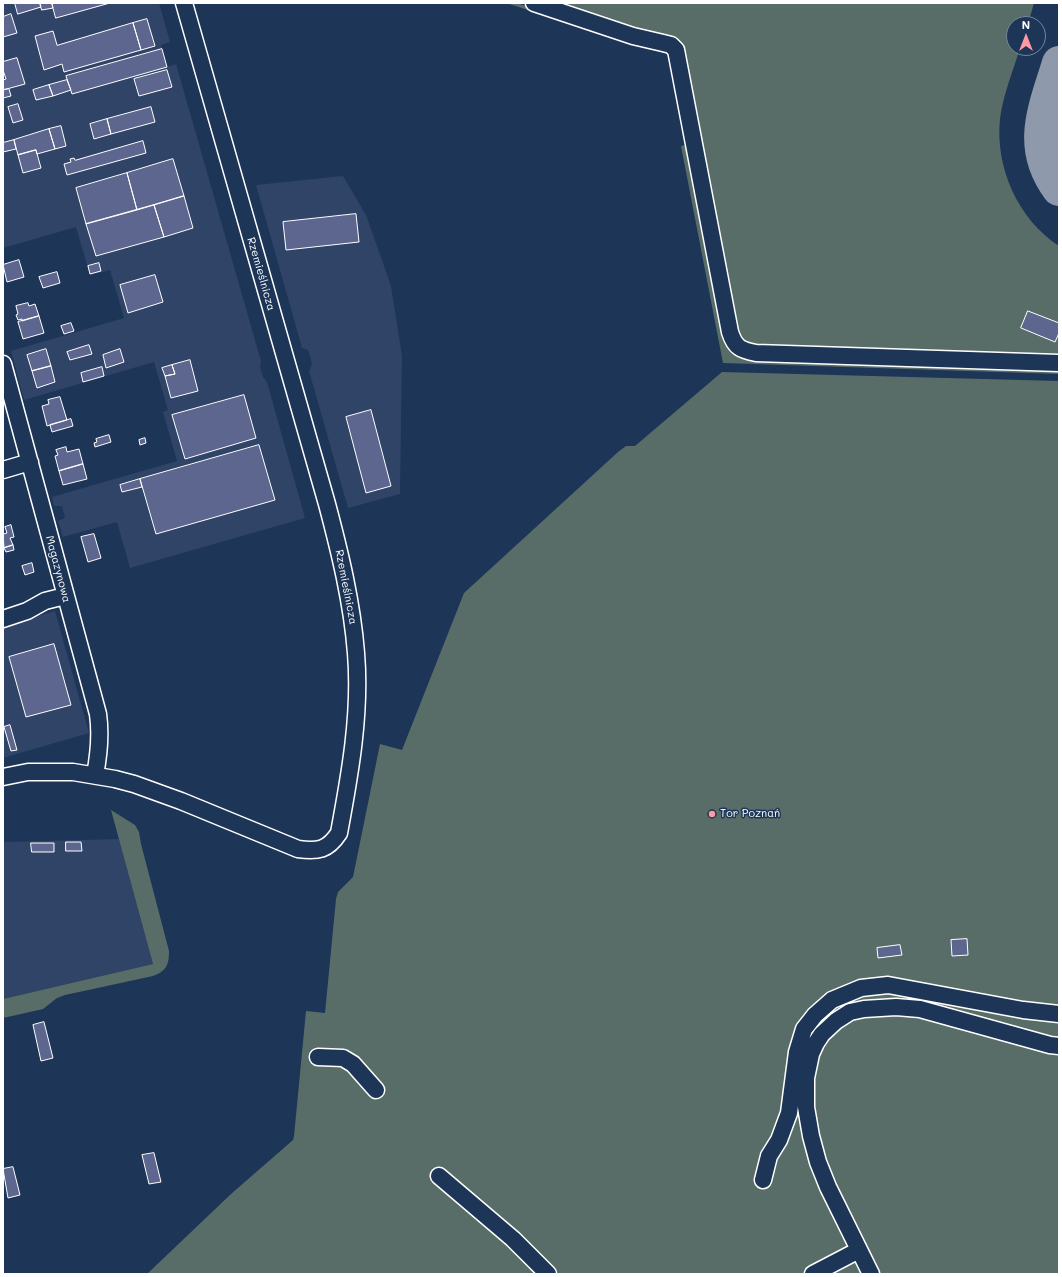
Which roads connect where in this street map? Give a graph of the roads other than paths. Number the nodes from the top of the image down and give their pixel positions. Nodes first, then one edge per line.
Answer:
1 (184, 3) edge
2 (534, 3) edge
3 (1059, 363) edge
4 (3, 364) edge
5 (30, 462) junction
6 (3, 470) edge
7 (65, 596) junction
8 (3, 619) edge
9 (95, 775) junction
10 (3, 777) edge
11 (1059, 1014) edge
12 (1059, 1046) edge
13 (318, 1057) dead end
14 (376, 1090) dead end
15 (439, 1176) dead end
16 (763, 1180) dead end
17 (859, 1250) junction
18 (548, 1274) edge
19 (813, 1274) edge
20 (871, 1274) edge

1 - 9 street, Rzemieślnicza
2 - 3 street
4 - 5 street, Magazynowa
5 - 6 street
5 - 7 street, Magazynowa
7 - 8 street
7 - 9 street, Magazynowa
9 - 10 street, Rzemieślnicza
11 - 16 street
12 - 17 street
13 - 14 street
15 - 18 street
17 - 19 street
17 - 20 street

